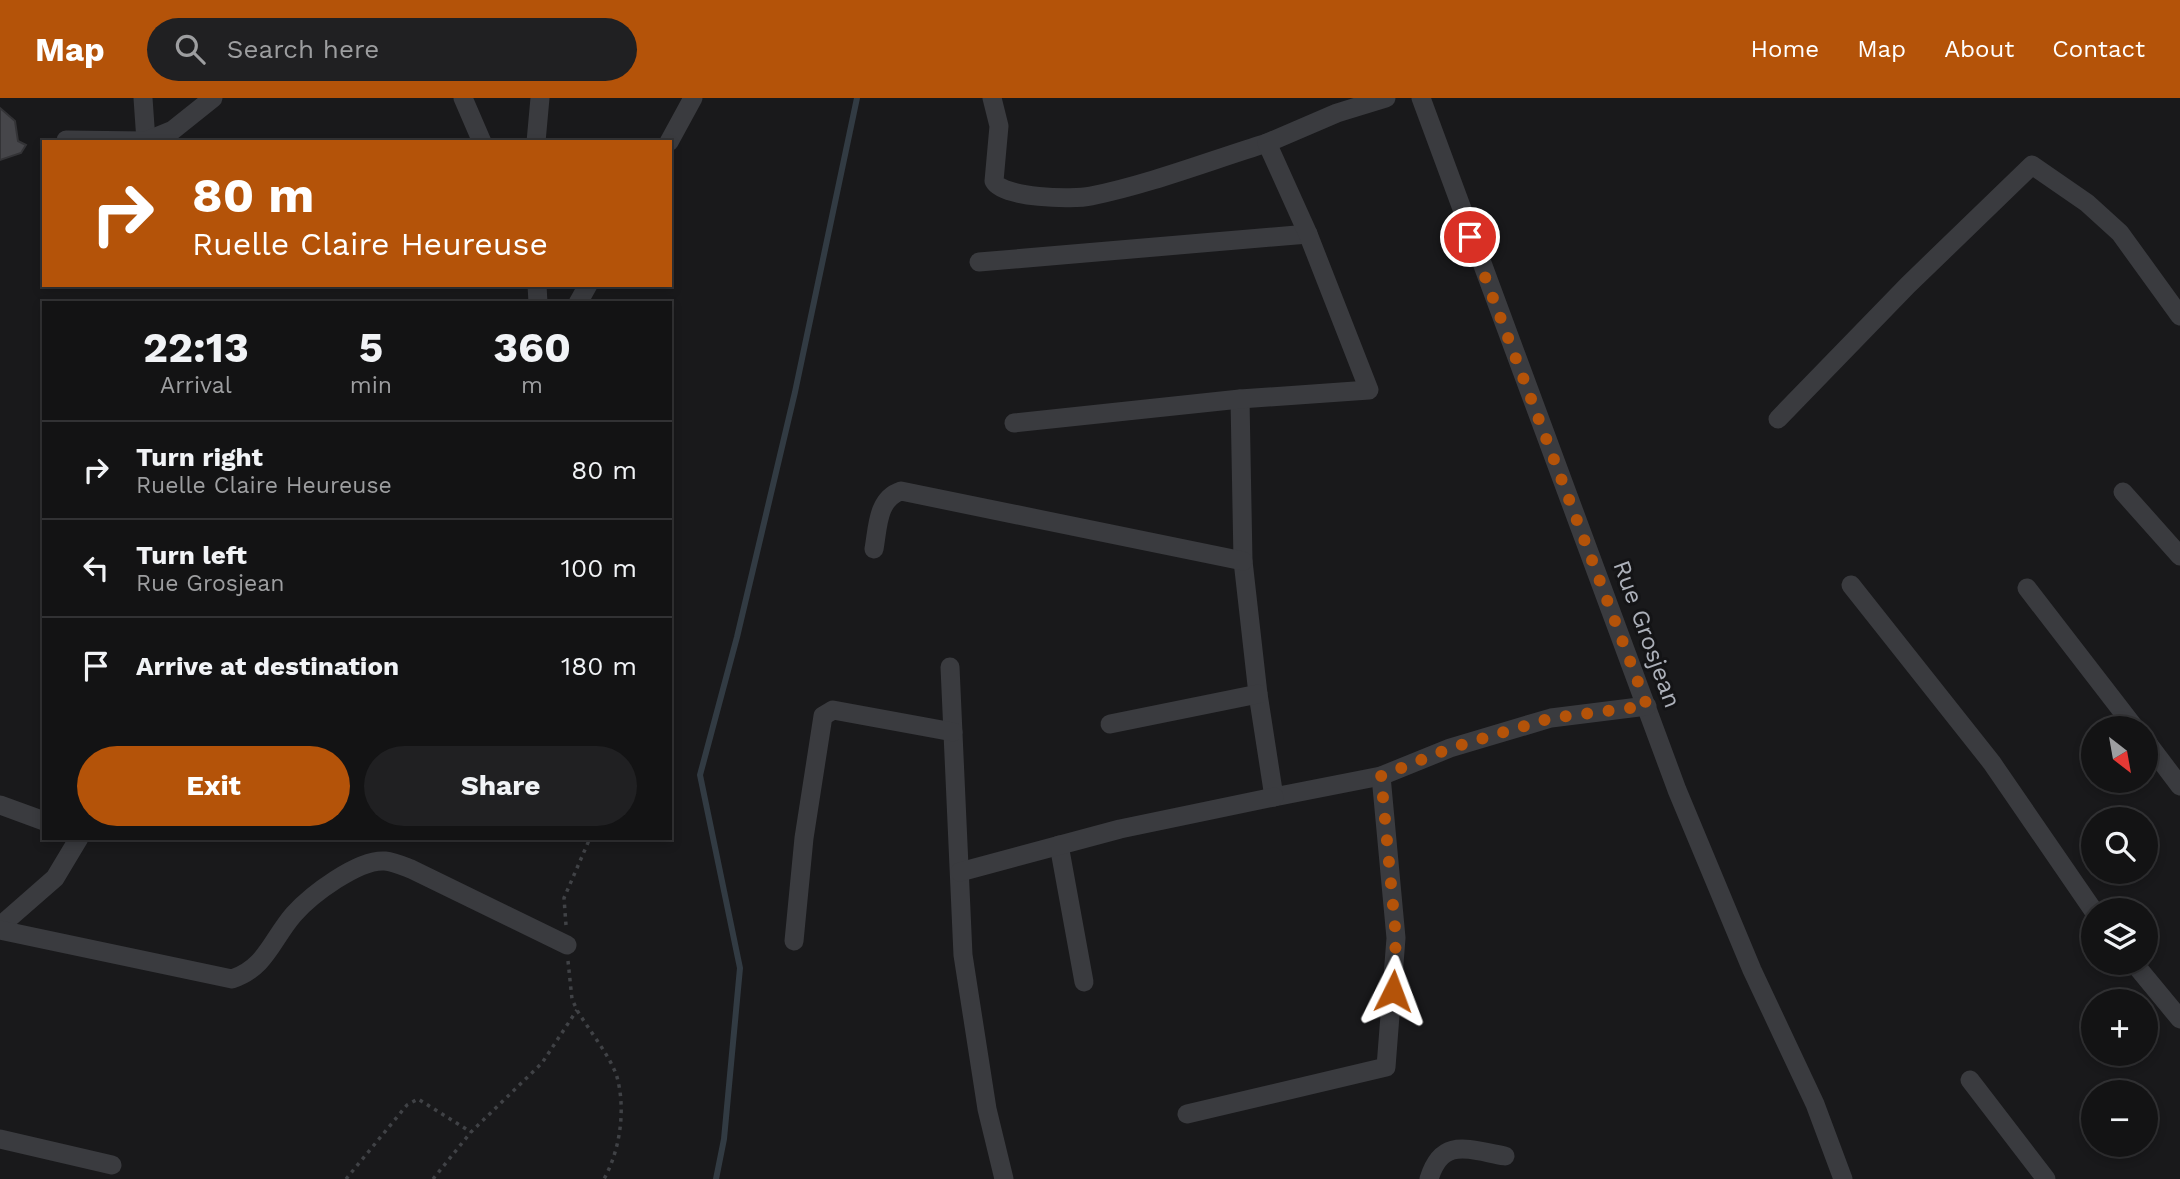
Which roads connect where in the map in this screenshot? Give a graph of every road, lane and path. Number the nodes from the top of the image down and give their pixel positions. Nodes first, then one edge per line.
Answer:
1 (143, 98) edge
2 (213, 98) edge
3 (463, 98) edge
4 (540, 98) edge
5 (693, 98) edge
6 (992, 98) edge
7 (1386, 98) edge
8 (1421, 98) edge
9 (146, 140) edge
10 (148, 140) edge
11 (481, 140) edge
12 (536, 140) edge
13 (670, 140) edge
14 (1267, 143) junction
15 (1308, 234) junction
16 (979, 262) dead end
17 (2180, 316) edge
18 (1240, 399) junction
19 (1778, 419) dead end
20 (1014, 423) dead end
21 (2123, 492) dead end
22 (874, 549) dead end
23 (2180, 556) edge
24 (1244, 561) junction
25 (1851, 585) dead end
26 (2027, 588) dead end
27 (950, 667) dead end
28 (1258, 694) junction
29 (1647, 706) junction
30 (2126, 716) edge
31 (1110, 724) dead end
32 (953, 732) junction
33 (2158, 757) edge
34 (1381, 776) junction
35 (2180, 786) edge
36 (1274, 797) junction
37 (0, 805) edge
38 (42, 820) edge
39 (78, 840) edge
40 (589, 840) edge
41 (1059, 845) junction
42 (960, 872) junction
43 (2085, 898) edge
44 (0, 928) edge
45 (794, 940) dead end
46 (567, 945) junction
47 (2144, 975) edge
48 (1084, 982) dead end
49 (577, 1010) junction
50 (2180, 1018) edge
51 (1970, 1080) dead end
52 (1186, 1114) dead end
53 (471, 1132) junction
54 (0, 1139) edge
55 (1505, 1156) dead end
56 (112, 1165) dead end
57 (345, 1179) edge
58 (433, 1179) edge
59 (604, 1179) edge
60 (1004, 1179) edge
61 (1429, 1179) edge
62 (1843, 1179) edge
63 (2046, 1179) edge

1 - 9 street
2 - 10 street
3 - 11 street
4 - 12 street
5 - 13 street
6 - 14 street
7 - 14 street
8 - 29 street, Rue Grosjean
14 - 15 street
15 - 16 street
15 - 18 street
17 - 19 street
18 - 20 street
18 - 24 street
21 - 23 street
22 - 24 street
24 - 28 street
25 - 43 street
26 - 30 street
27 - 32 street
28 - 31 street
28 - 36 street
29 - 34 street
29 - 62 street, Rue Grosjean
32 - 42 street
32 - 45 street
33 - 35 street
34 - 36 street
34 - 52 street
36 - 41 street
37 - 38 street
39 - 44 street
40 - 46 path
41 - 42 street
41 - 48 street
42 - 60 street
44 - 46 street
46 - 49 path
47 - 50 street
49 - 53 path
49 - 59 path
51 - 63 street
53 - 57 path
53 - 58 path
54 - 56 street
55 - 61 street

